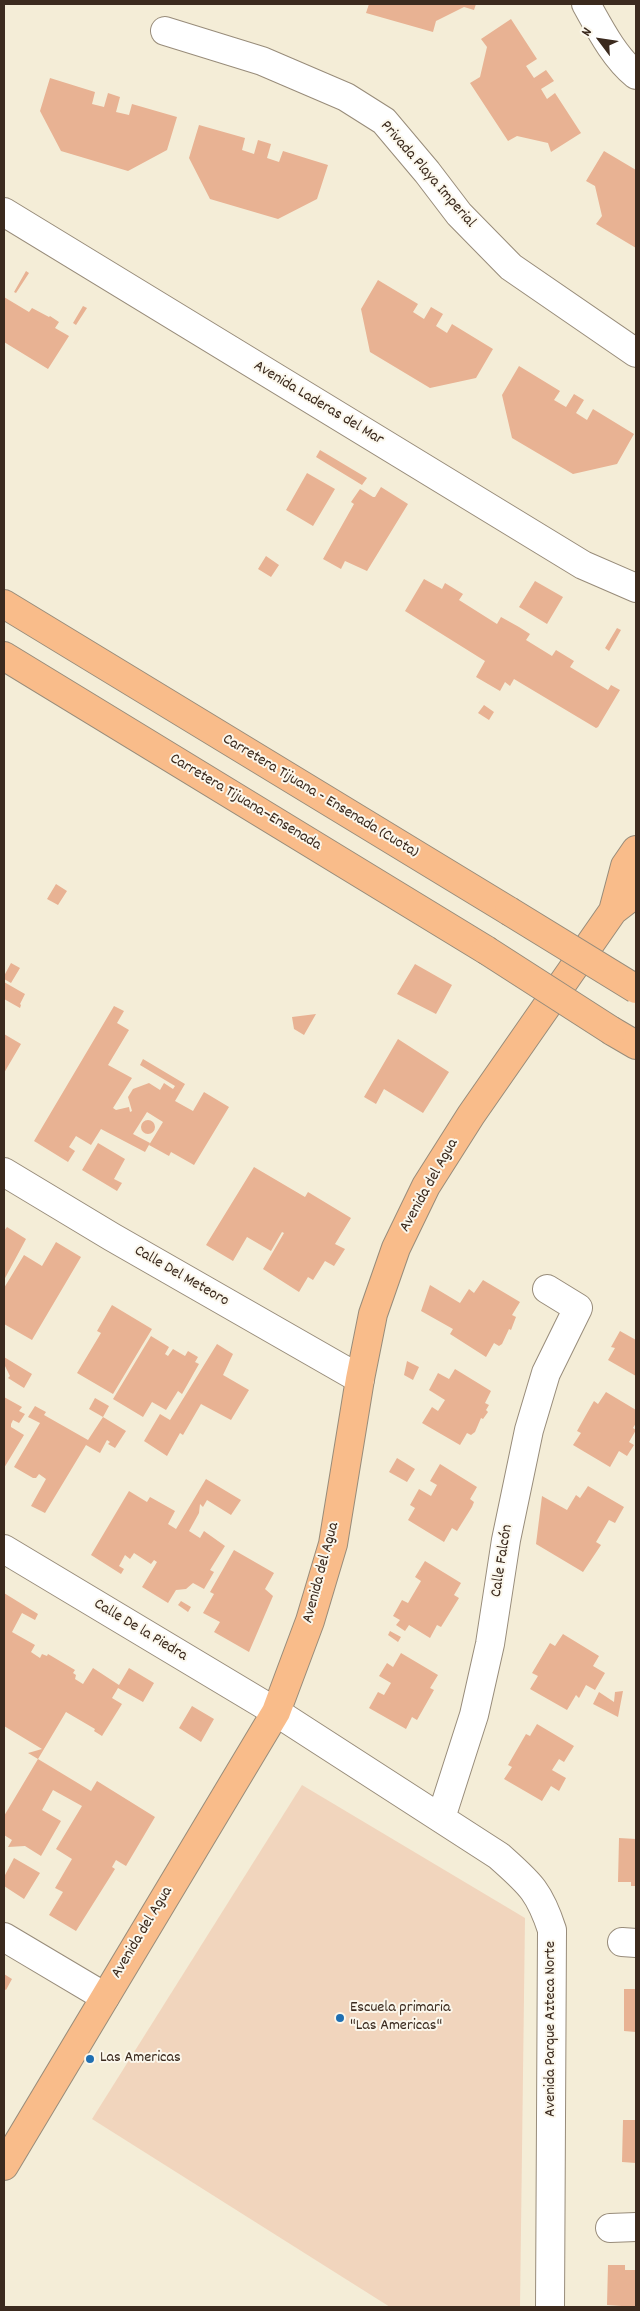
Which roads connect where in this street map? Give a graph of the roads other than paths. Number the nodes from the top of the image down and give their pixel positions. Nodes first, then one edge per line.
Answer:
1 (586, 4) edge
2 (165, 31) dead end
3 (636, 75) edge
4 (4, 212) edge
5 (636, 353) edge
6 (636, 588) edge
7 (4, 604) edge
8 (4, 656) edge
9 (636, 850) edge
10 (636, 893) edge
11 (613, 911) junction
12 (636, 989) edge
13 (636, 1045) edge
14 (4, 1172) edge
15 (547, 1290) dead end
16 (360, 1379) junction
17 (4, 1550) edge
18 (276, 1712) junction
19 (441, 1818) junction
20 (4, 1937) edge
21 (105, 1997) junction
22 (4, 2166) edge
23 (550, 2307) edge

1 - 3 street
2 - 5 street, Privada Playa Imperial
4 - 6 street, Avenida Laderas del Mar
7 - 12 main road, Carretera Tijuana - Ensenada (Cuota), bridge
8 - 13 main road, Carretera Tijuana–Ensenada, bridge
9 - 11 main road, Avenida del Agua
10 - 11 main road, Avenida del Agua
11 - 16 main road, Avenida del Agua
14 - 16 street, Calle Del Meteoro
15 - 19 street, Calle Falcón
16 - 18 main road, Avenida del Agua
17 - 18 street, Calle De la Piedra
18 - 19 street, Avenida Parque Azteca Norte
18 - 21 main road, Avenida del Agua
19 - 23 street, Avenida Parque Azteca Norte
20 - 21 street
21 - 22 main road, Avenida del Agua

